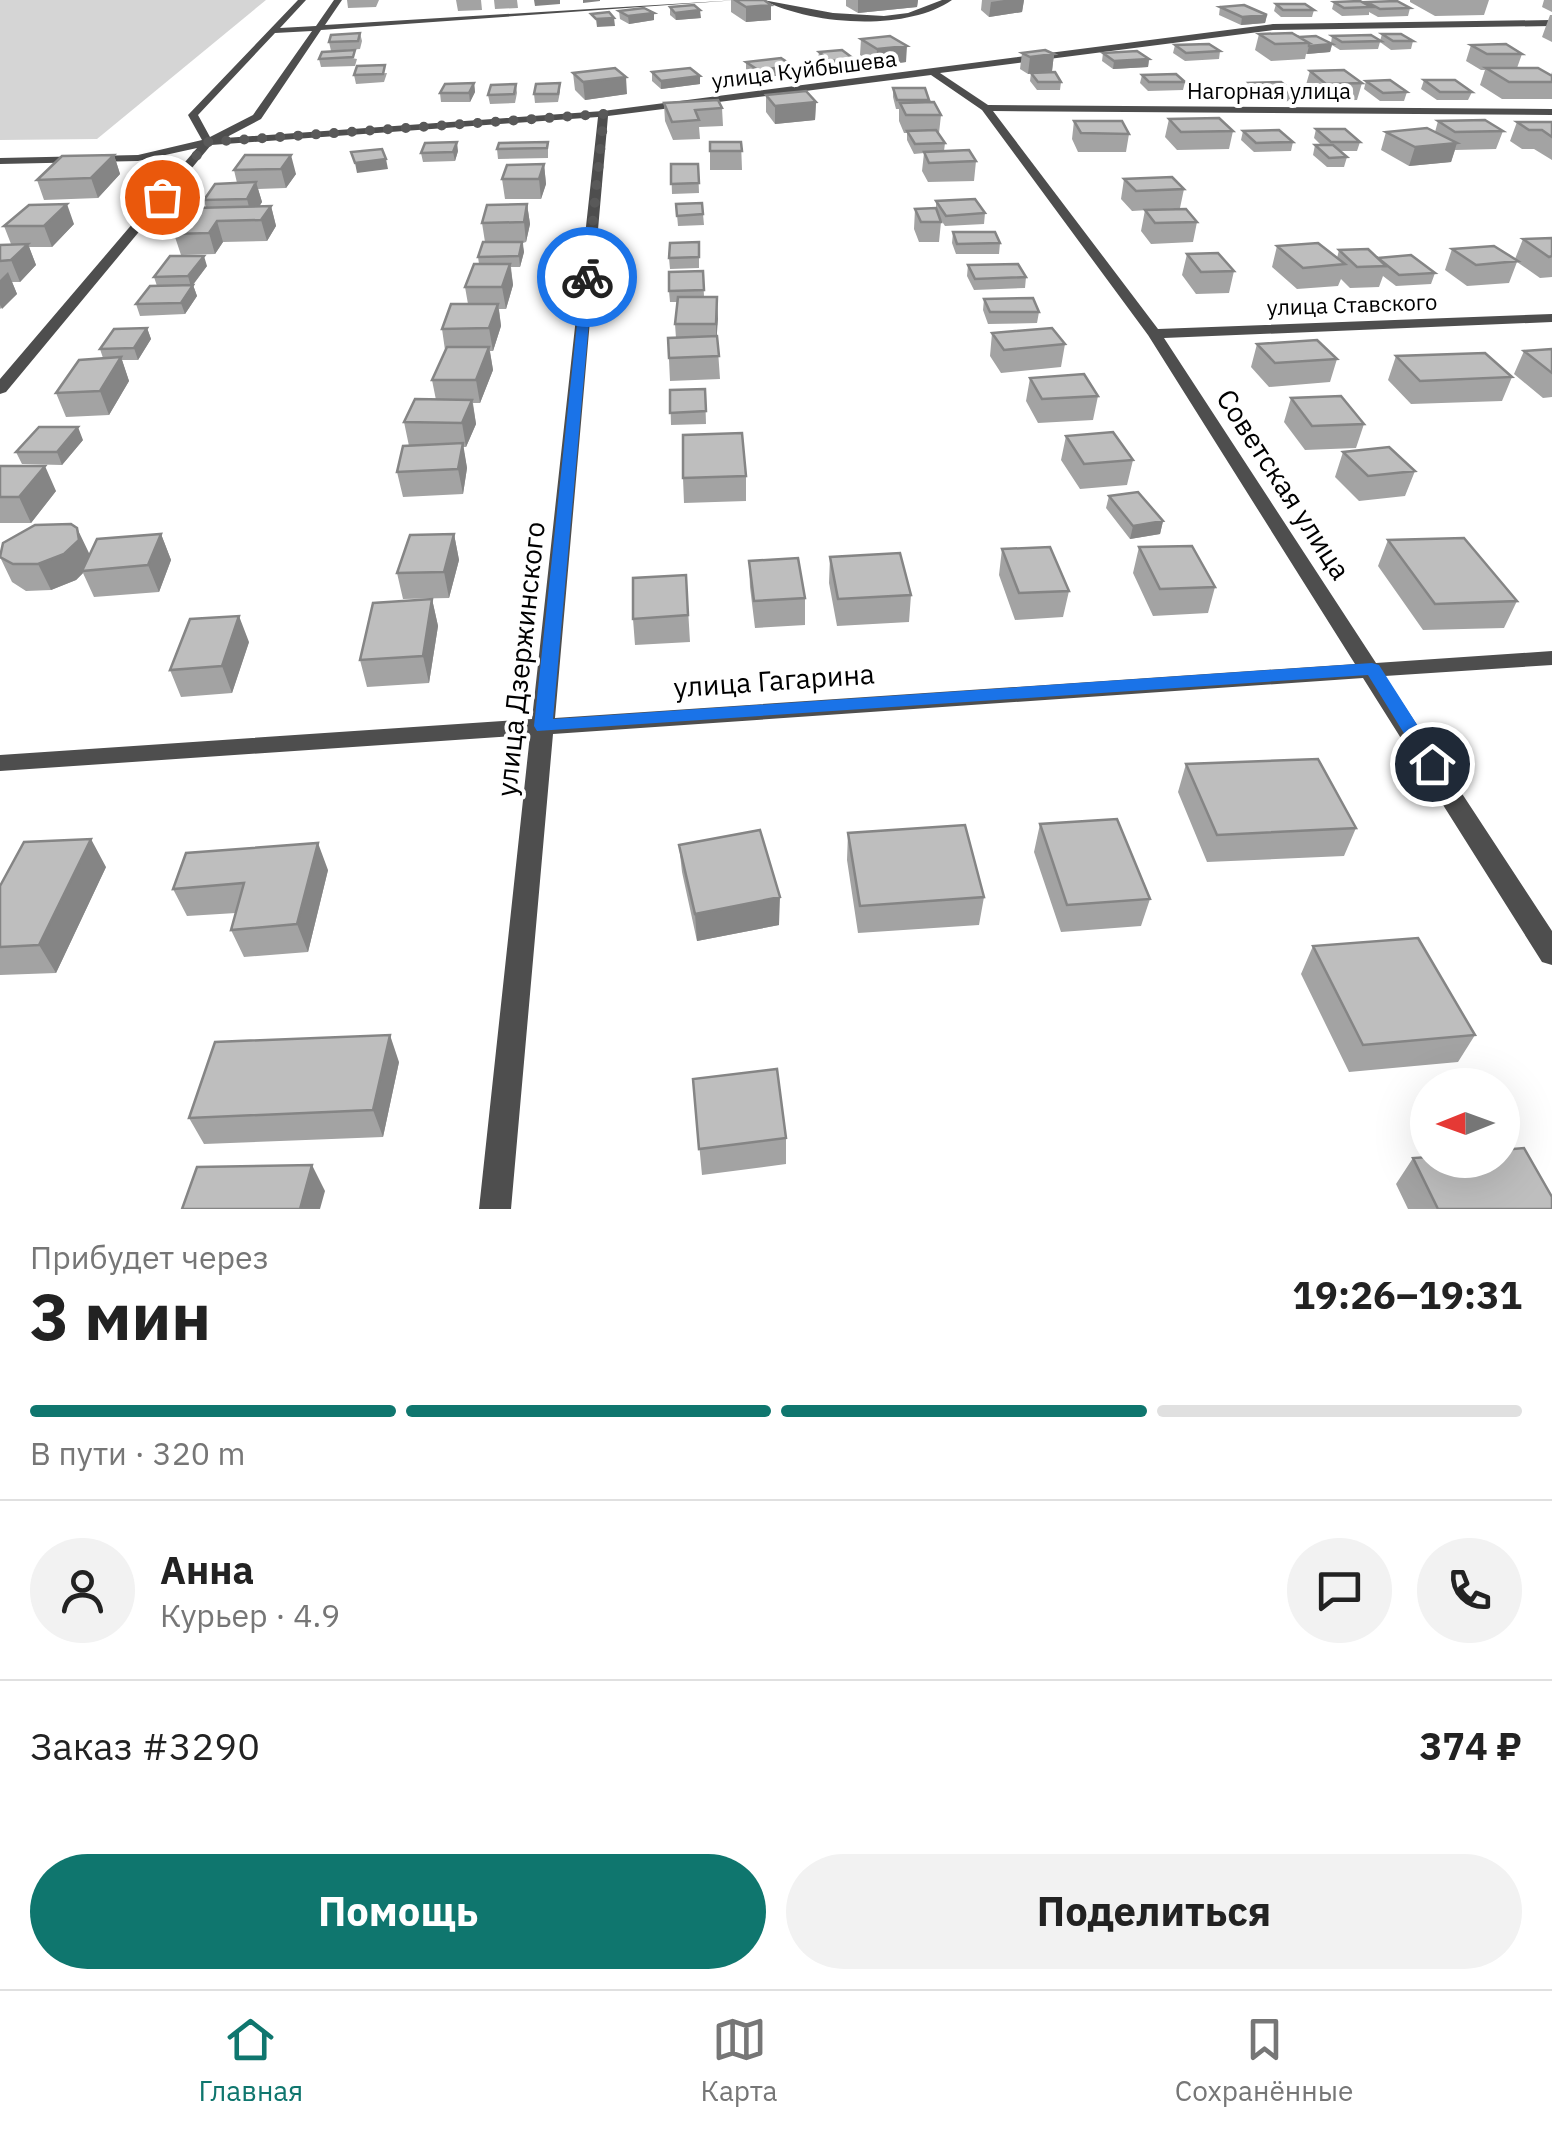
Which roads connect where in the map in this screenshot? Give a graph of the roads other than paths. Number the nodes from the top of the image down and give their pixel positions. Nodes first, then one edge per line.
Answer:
1 (302, 0) edge
2 (338, 0) edge
3 (734, 0) edge
4 (767, 0) edge
5 (948, 0) edge
6 (1552, 23) edge
7 (317, 28) junction
8 (273, 30) junction
9 (934, 74) junction
10 (986, 108) junction
11 (1552, 112) edge
12 (604, 114) junction
13 (208, 142) junction
14 (0, 160) edge
15 (1552, 318) edge
16 (1154, 334) junction
17 (0, 389) edge
18 (1552, 658) edge
19 (1372, 669) junction
20 (543, 726) junction
21 (0, 763) edge
22 (1552, 954) edge
23 (495, 1209) edge

1 - 8 street
2 - 7 street
3 - 7 street
4 - 5 street
6 - 9 street, улица Куйбышева
7 - 8 street
7 - 13 street
8 - 13 street
9 - 10 street, Советская улица
9 - 12 street, улица Куйбышева
10 - 11 street, Нагорная улица
10 - 16 street, Советская улица
12 - 13 street, улица Куйбышева
12 - 20 street, улица Дзержинского
13 - 14 street, улица Куйбышева
13 - 17 street
15 - 16 street, улица Ставского
16 - 19 street, Советская улица
18 - 19 street, улица Гагарина
19 - 20 street, улица Гагарина
19 - 22 street, Советская улица
20 - 21 street, улица Гагарина
20 - 23 street, улица Дзержинского

